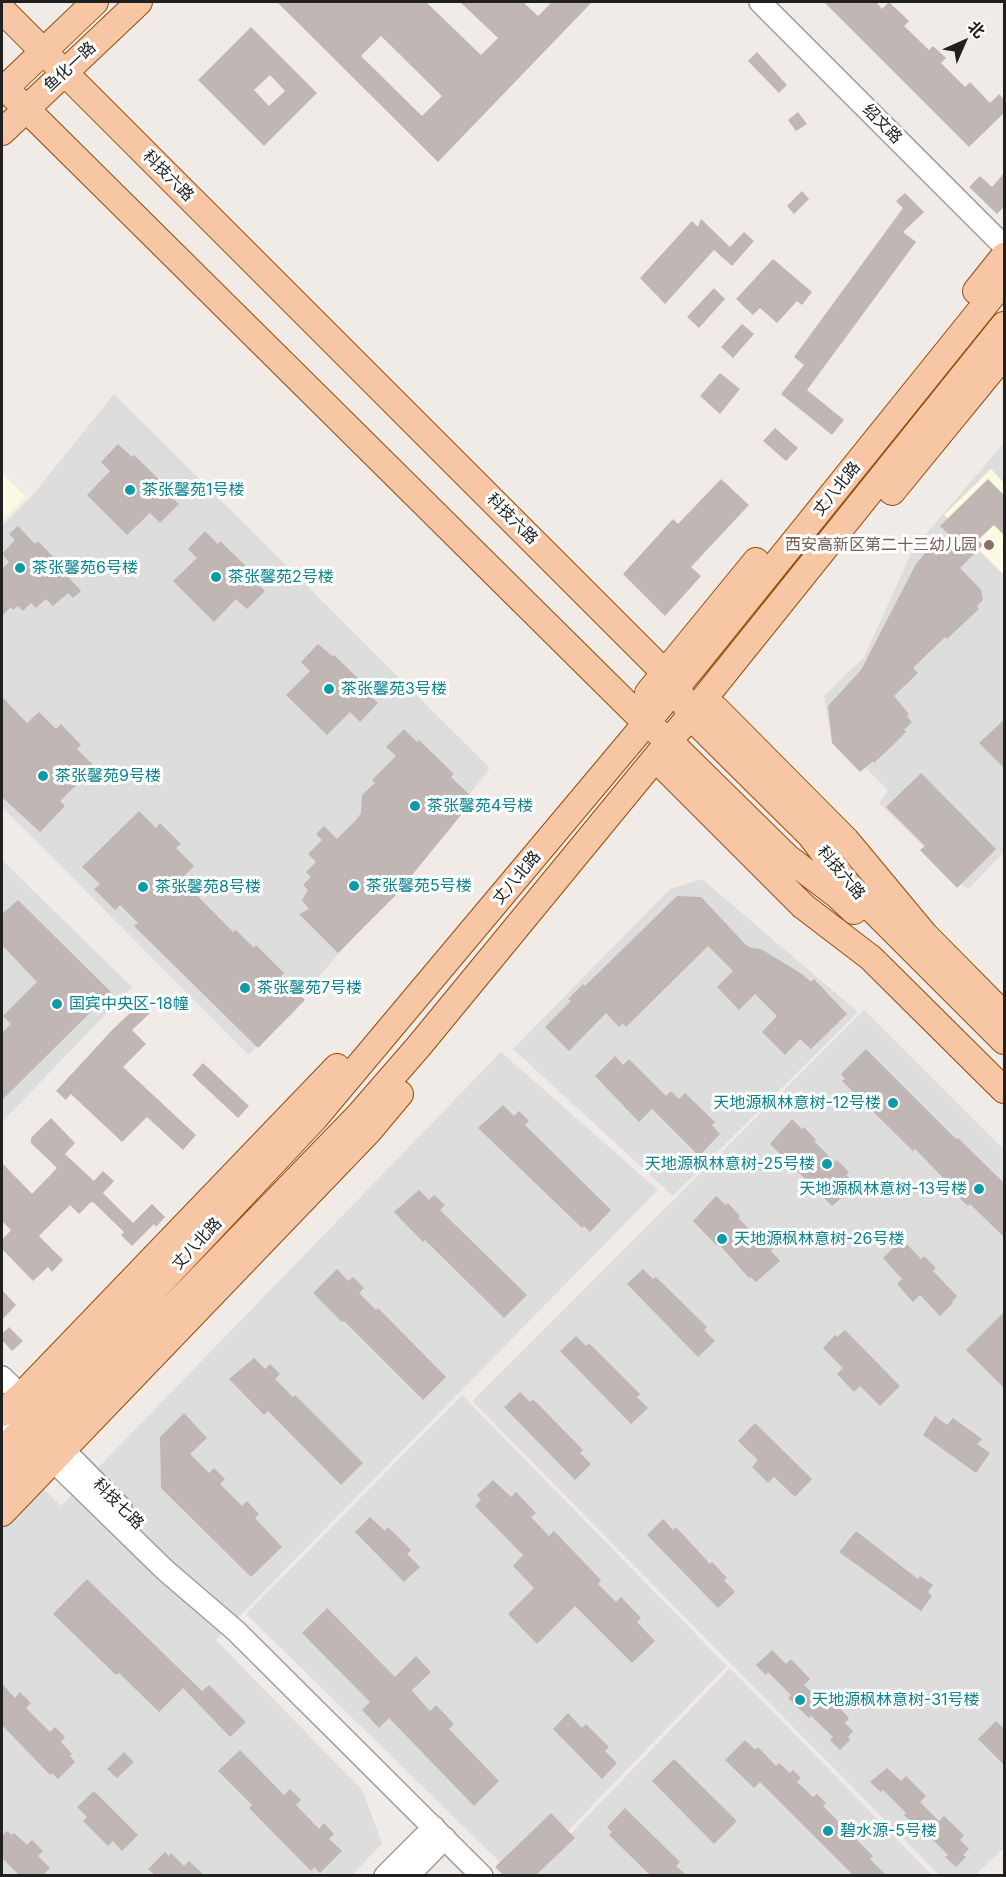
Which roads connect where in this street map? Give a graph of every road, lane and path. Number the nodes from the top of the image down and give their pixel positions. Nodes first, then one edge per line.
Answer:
1 (95, 2) edge
2 (140, 2) edge
3 (760, 2) edge
4 (2, 10) edge
5 (43, 51) junction
6 (64, 73) junction
7 (3, 88) edge
8 (26, 108) junction
9 (2, 132) edge
10 (1005, 246) edge
11 (1005, 256) edge
12 (1005, 281) edge
13 (1005, 325) edge
14 (1005, 355) edge
15 (671, 679) junction
16 (640, 717) junction
17 (702, 718) junction
18 (672, 754) junction
19 (1005, 1015) edge
20 (1005, 1041) edge
21 (1005, 1062) edge
22 (1005, 1090) edge
23 (2, 1377) edge
24 (32, 1429) edge
25 (2, 1451) edge
26 (2, 1484) edge
27 (2, 1514) edge
28 (440, 1833) junction
29 (386, 1875) edge
30 (408, 1875) edge
31 (482, 1875) edge

1 - 5 main road, 鱼化一路
2 - 6 main road, 鱼化一路
3 - 10 street, 绍文路
4 - 5 main road, 科技六路
5 - 6 main road, 科技六路
5 - 7 main road, 鱼化一路
6 - 8 main road, 鱼化一路
6 - 15 main road, 科技六路
7 - 8 main road, 科技六路
8 - 9 main road, 鱼化一路
8 - 16 main road, 科技六路
11 - 15 main road
12 - 15 main road, 丈八北路
13 - 17 main road, 丈八北路
14 - 17 main road
15 - 16 main road
15 - 17 main road, 科技六路
16 - 18 main road, 科技六路
16 - 24 main road
17 - 18 main road, 丈八北路
17 - 19 main road
17 - 20 main road, 科技六路
18 - 21 main road, 科技六路
18 - 22 main road
18 - 24 main road, 丈八北路
23 - 24 street, 科技七路
24 - 25 main road, 丈八北路
24 - 26 main road, 丈八北路
24 - 27 main road
24 - 28 street, 科技七路
28 - 29 street
28 - 30 street
28 - 31 street, 科技七路

